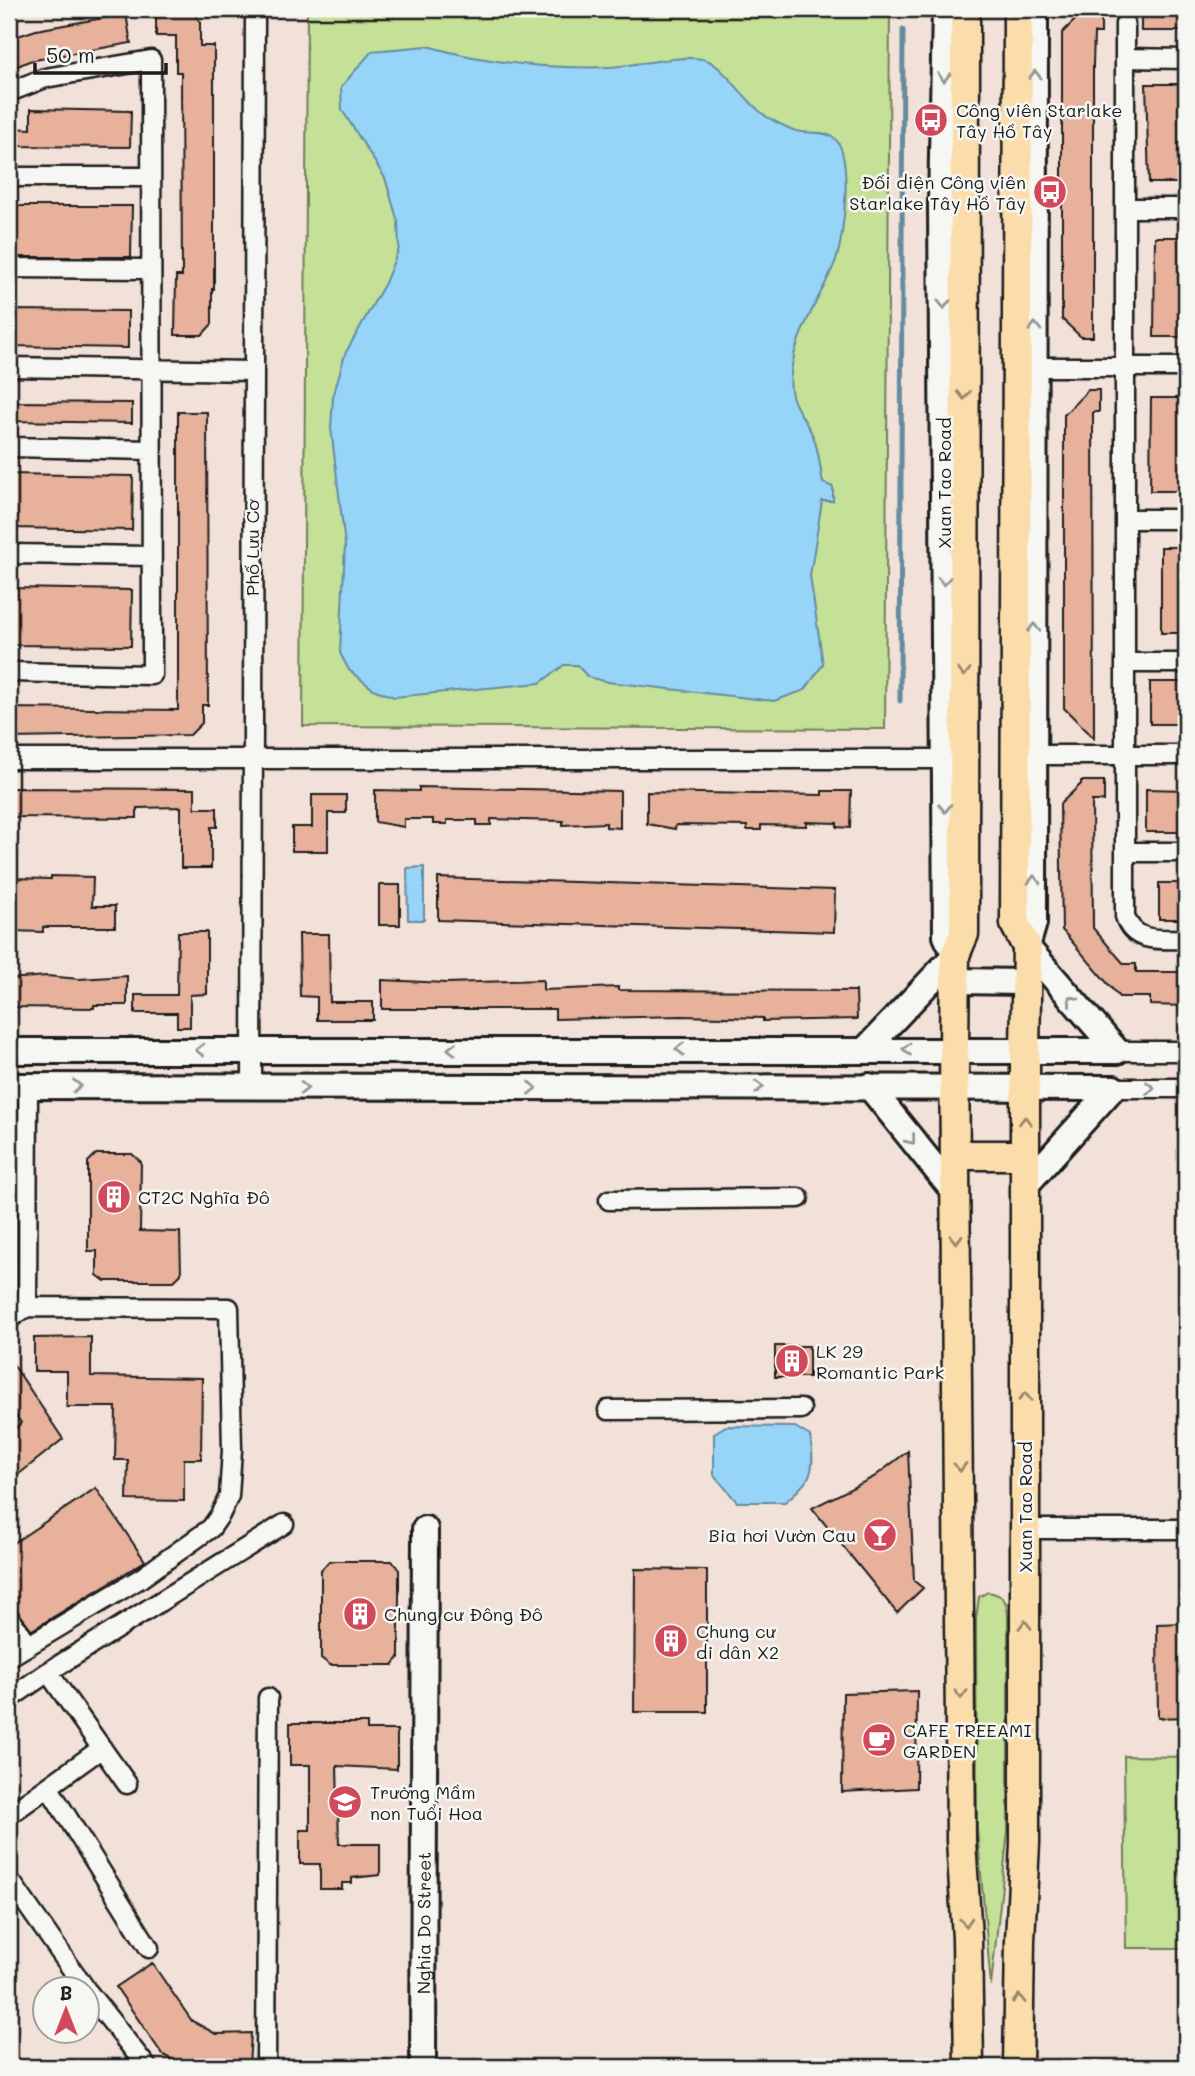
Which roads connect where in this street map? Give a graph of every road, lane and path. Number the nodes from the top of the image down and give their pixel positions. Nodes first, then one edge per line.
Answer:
1 (255, 9) edge
2 (945, 9) edge
3 (965, 9) edge
4 (1018, 9) edge
5 (1035, 9) edge
6 (1125, 24) dead end
7 (1125, 58) junction
8 (1186, 59) edge
9 (9, 92) edge
10 (9, 177) edge
11 (151, 177) junction
12 (1126, 208) junction
13 (1186, 208) edge
14 (9, 268) edge
15 (151, 269) junction
16 (9, 367) edge
17 (1025, 367) junction
18 (1127, 367) junction
19 (1186, 367) edge
20 (151, 368) junction
21 (252, 371) junction
22 (9, 447) edge
23 (151, 450) junction
24 (1126, 519) junction
25 (1186, 519) edge
26 (9, 554) edge
27 (151, 556) junction
28 (1126, 663) junction
29 (1186, 663) edge
30 (9, 672) edge
31 (1025, 755) junction
32 (1126, 755) junction
33 (1186, 755) edge
34 (253, 759) junction
35 (954, 759) junction
36 (9, 760) edge
37 (1125, 852) junction
38 (1186, 852) edge
39 (1186, 939) edge
40 (1027, 947) junction
41 (955, 968) junction
42 (1025, 982) junction
43 (866, 1049) junction
44 (954, 1049) junction
45 (253, 1050) junction
46 (1025, 1050) junction
47 (9, 1051) edge
48 (1117, 1051) junction
49 (1186, 1051) edge
50 (19, 1086) edge
51 (869, 1086) junction
52 (954, 1086) junction
53 (1025, 1086) junction
54 (252, 1088) junction
55 (1113, 1088) junction
56 (1186, 1088) edge
57 (955, 1154) junction
58 (1025, 1155) junction
59 (1025, 1186) junction
60 (955, 1193) junction
61 (799, 1198) dead end
62 (609, 1200) dead end
63 (18, 1307) edge
64 (9, 1319) edge
65 (800, 1409) dead end
66 (608, 1410) dead end
67 (284, 1524) dead end
68 (425, 1529) dead end
69 (1025, 1529) junction
70 (1186, 1529) edge
71 (9, 1617) edge
72 (28, 1645) junction
73 (9, 1657) edge
74 (48, 1672) junction
75 (268, 1698) dead end
76 (9, 1699) edge
77 (102, 1748) junction
78 (127, 1784) dead end
79 (49, 1787) junction
80 (9, 1815) edge
81 (9, 1880) edge
82 (149, 1948) dead end
83 (75, 1974) edge
84 (102, 2010) edge
85 (147, 2067) edge
86 (266, 2067) edge
87 (423, 2067) edge
88 (969, 2067) edge
89 (1018, 2067) edge

1 - 21 street, Phố Lưu Cơ
2 -> 35 street, Xuan Tao Road
3 -> 35 main road, Xuan Tao Road
4 - 17 main road, Xuan Tao Road
17 -> 5 street, Xuan Tao Road
6 - 7 street
7 - 8 street
7 - 12 street
9 - 11 street
10 - 11 street
11 - 15 street
12 - 13 street
12 - 18 street
14 - 15 street
15 - 20 street
16 - 20 street
17 - 18 street
31 -> 17 main road, Xuan Tao Road
18 - 19 street
18 - 24 street
20 - 21 street
20 - 23 street
21 - 34 street, Phố Lưu Cơ
22 - 23 street
23 - 27 street
24 - 25 street
24 - 28 street
26 - 27 street
27 - 30 street
28 - 29 street
28 - 32 street
31 - 32 street
40 -> 31 main road, Xuan Tao Road
32 - 33 street
32 - 37 street
34 - 35 street
34 - 36 street
34 - 45 street, Phố Lưu Cơ
35 -> 41 main road, Xuan Tao Road
37 - 38 street
37 - 39 street
40 - 42 main road, Xuan Tao Road
48 -> 40 street
41 - 42 street
41 - 43 street
41 - 44 main road, Xuan Tao Road
42 - 46 main road, Xuan Tao Road
44 -> 43 street
43 -> 45 street
44 - 46 street
44 - 52 main road, Xuan Tao Road
45 -> 47 street
45 - 54 street, Phố Lưu Cơ
46 - 48 street
46 - 53 main road, Xuan Tao Road
48 - 49 street
50 -> 54 street
50 - 63 street
51 - 52 street
54 -> 51 street
51 -> 60 street
52 - 53 street
52 - 57 main road, Xuan Tao Road
53 - 55 street
58 -> 53 main road, Xuan Tao Road
55 -> 56 street
55 - 59 street
57 - 58 main road
57 - 60 main road, Xuan Tao Road
58 - 59 main road, Xuan Tao Road
69 -> 59 main road, Xuan Tao Road
60 -> 88 main road, Xuan Tao Road
61 - 62 street
63 - 64 street
63 - 72 street
65 - 66 street
67 - 74 street
68 - 87 street, Nghia Do Street
69 - 70 street
89 -> 69 main road, Xuan Tao Road
71 - 72 street
72 - 73 street
74 - 76 street
74 - 77 street
75 - 86 street
77 - 78 street
77 - 79 street
79 - 80 street
79 - 82 street
81 - 83 street
84 - 85 street

